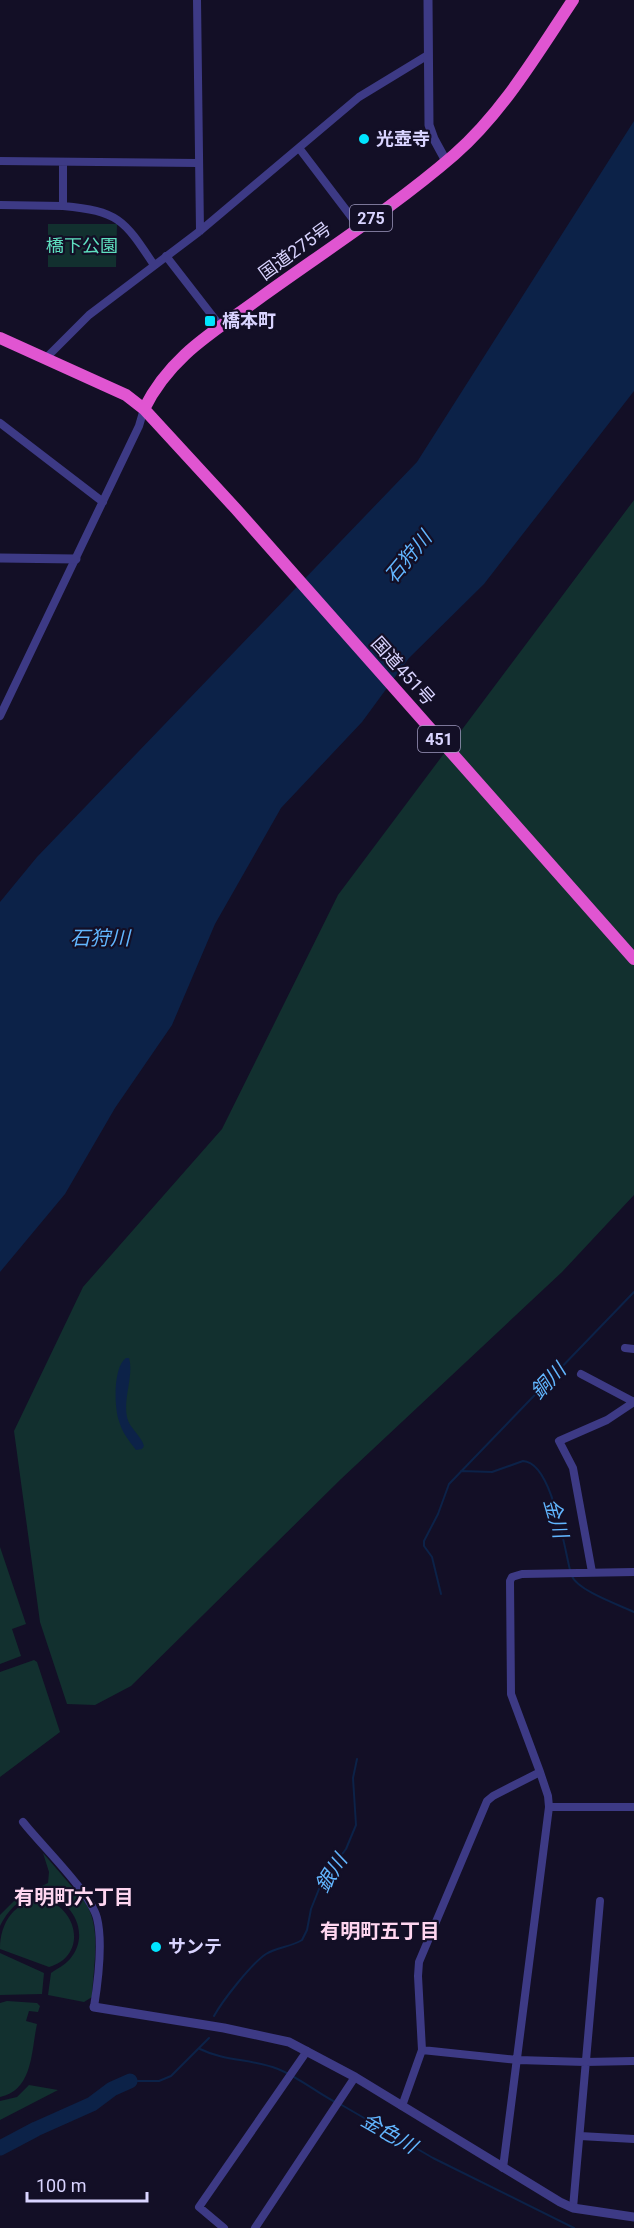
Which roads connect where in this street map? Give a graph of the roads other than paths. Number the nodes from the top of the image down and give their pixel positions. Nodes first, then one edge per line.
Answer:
1 (197, 0) edge
2 (428, 0) edge
3 (573, 0) edge
4 (428, 54) junction
5 (299, 148) junction
6 (0, 161) edge
7 (446, 161) junction
8 (63, 162) junction
9 (198, 163) junction
10 (0, 205) edge
11 (63, 206) junction
12 (359, 226) junction
13 (200, 231) junction
14 (166, 256) junction
15 (154, 265) junction
16 (220, 327) junction
17 (0, 338) edge
18 (45, 360) junction
19 (144, 409) junction
20 (0, 423) edge
21 (103, 502) junction
22 (0, 558) edge
23 (76, 559) junction
24 (0, 716) edge
25 (634, 959) edge
26 (581, 1374) dead end
27 (634, 1402) edge
28 (592, 1572) junction
29 (634, 1572) edge
30 (540, 1772) junction
31 (549, 1807) junction
32 (634, 1807) edge
33 (22, 1822) dead end
34 (600, 1901) dead end
35 (94, 2007) joint
36 (422, 2050) junction
37 (307, 2051) junction
38 (518, 2060) junction
39 (634, 2061) edge
40 (585, 2062) junction
41 (355, 2077) junction
42 (402, 2106) junction
43 (580, 2136) junction
44 (634, 2139) edge
45 (503, 2169) junction
46 (573, 2208) junction
47 (634, 2217) edge
48 (224, 2228) edge
49 (255, 2228) edge

1 - 9 street
2 - 4 street
3 - 7 highway, 国道275号 / 275
4 - 5 street
4 - 7 street
5 - 12 street
5 - 13 street
6 - 8 street
7 - 12 highway, 国道275号 / 275
8 - 9 street
8 - 11 street
9 - 13 street
10 - 11 street
11 - 15 street
12 - 16 highway, 国道275号 / 275
13 - 14 street
14 - 15 street
14 - 16 street
15 - 18 street
16 - 19 highway, 国道275号 / 275
17 - 18 highway
18 - 19 highway
19 - 21 street
19 - 25 highway, 国道451号 / 451
20 - 21 street
21 - 23 street
22 - 23 street
23 - 24 street
26 - 27 street
27 - 28 street
28 - 29 street
28 - 30 street
30 - 31 street
30 - 36 street
31 - 32 street
31 - 38 street
33 - 35 street
34 - 40 street
35 - 37 street
36 - 38 street
36 - 42 street
37 - 41 street
37 - 48 street
38 - 40 street
38 - 45 street
39 - 40 street
40 - 43 street
41 - 42 street
41 - 49 street
42 - 45 street
43 - 44 street
43 - 46 street
45 - 46 street
46 - 47 street

